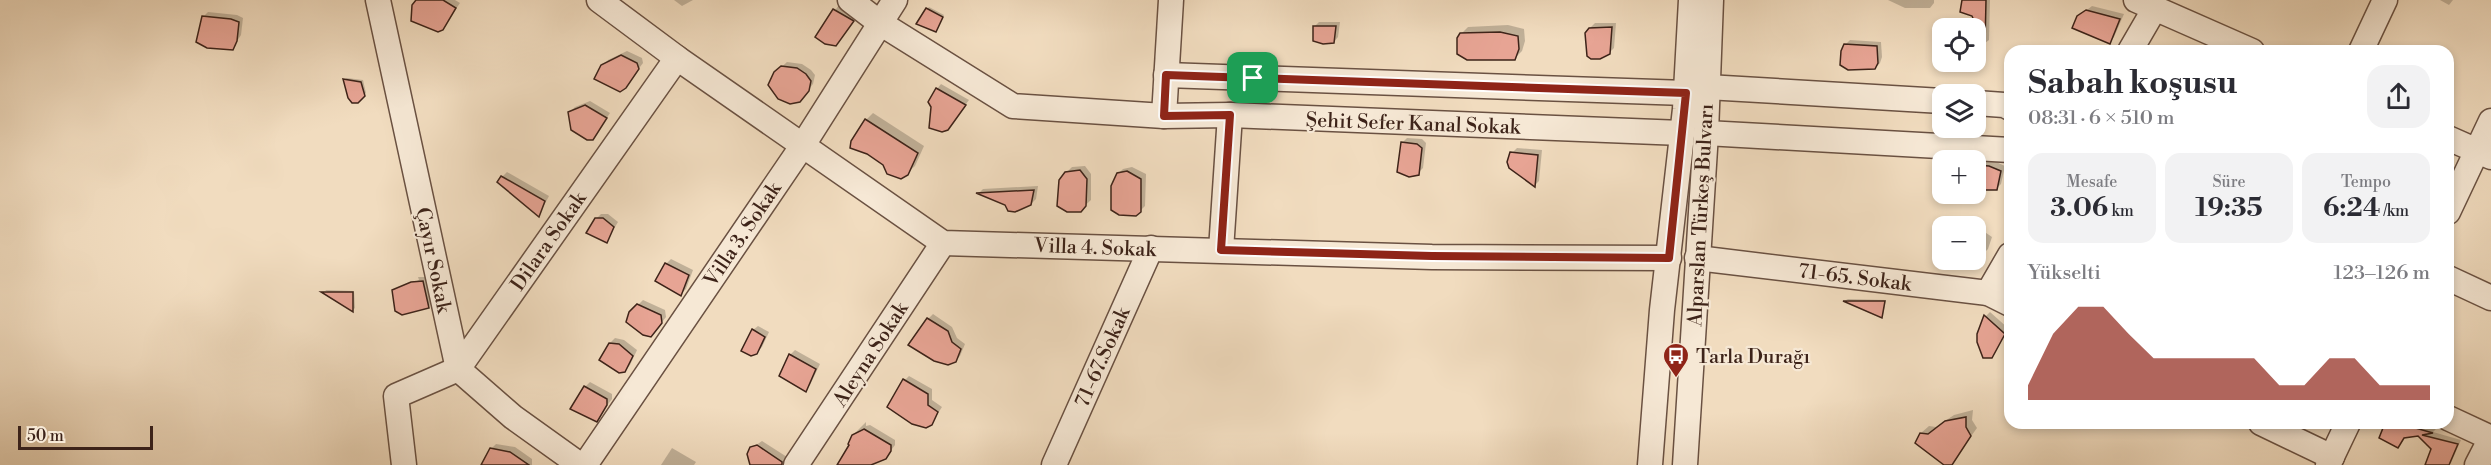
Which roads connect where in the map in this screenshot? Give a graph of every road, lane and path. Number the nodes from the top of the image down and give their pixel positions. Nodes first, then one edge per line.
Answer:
1 (378, 0) edge
2 (599, 0) edge
3 (850, 0) edge
4 (895, 0) edge
5 (1171, 0) edge
6 (1691, 0) edge
7 (1711, 0) edge
8 (2385, 0) edge
9 (2146, 4) edge
10 (880, 23) junction
11 (2132, 45) edge
12 (2238, 45) edge
13 (2364, 45) edge
14 (677, 58) junction
15 (1166, 75) junction
16 (1696, 90) junction
17 (1932, 101) edge
18 (1986, 104) edge
19 (2004, 105) edge
20 (1230, 115) junction
21 (1164, 116) junction
22 (2491, 121) edge
23 (1694, 133) junction
24 (2454, 141) edge
25 (803, 145) junction
26 (2004, 150) edge
27 (2484, 154) edge
28 (2454, 203) edge
29 (943, 243) junction
30 (1151, 248) junction
31 (1221, 250) junction
32 (1669, 258) junction
33 (1697, 258) junction
34 (2004, 265) edge
35 (2454, 281) edge
36 (1988, 293) junction
37 (2491, 298) edge
38 (2004, 301) edge
39 (458, 369) junction
40 (2454, 421) edge
41 (2272, 429) edge
42 (2345, 429) edge
43 (2491, 438) edge
44 (2330, 461) edge
45 (404, 465) edge
46 (580, 465) edge
47 (585, 465) edge
48 (796, 465) edge
49 (1054, 465) edge
50 (1650, 465) edge
51 (1685, 465) edge
52 (2477, 465) edge

1 - 39 street, Çayır Sokak
2 - 14 street
3 - 10 street, Şehit Sefer Kanal Sokak
4 - 10 street, Villa 3. Sokak
5 - 15 street
6 - 16 street, Alparslan Türkeş Bulvarı
7 - 16 street, Alparslan Türkeş Bulvarı
8 - 13 street
9 - 11 street
9 - 12 street
10 - 21 street, Şehit Sefer Kanal Sokak
10 - 25 street, Villa 3. Sokak
14 - 25 street
14 - 39 street, Dilara Sokak
15 - 16 street, Şehit Sefer Kanal Sokak
15 - 21 street
16 - 17 street, Şehit Sefer Kanal Sokak
16 - 23 street, Alparslan Türkeş Bulvarı
18 - 19 street
20 - 21 street, Şehit Sefer Kanal Sokak
20 - 23 street, Şehit Sefer Kanal Sokak
20 - 31 street
22 - 27 street
23 - 26 street, Şehit Sefer Kanal Sokak
23 - 32 street, Alparslan Türkeş Bulvarı
23 - 33 street, Alparslan Türkeş Bulvarı
24 - 27 street
25 - 29 street
25 - 47 street, Villa 3. Sokak
27 - 28 street
29 - 30 street, Villa 4. Sokak
29 - 48 street, Aleyna Sokak
30 - 31 street, Villa 4. Sokak
30 - 49 street, 71-67.Sokak
31 - 32 street, Villa 4. Sokak
32 - 50 street, Alparslan Türkeş Bulvarı
33 - 36 street, 71-65. Sokak
33 - 51 street, Alparslan Türkeş Bulvarı
34 - 36 street
35 - 37 street
36 - 38 street, 71-65. Sokak
39 - 45 street
39 - 46 street
40 - 43 street
41 - 44 street
42 - 44 street
43 - 52 street

